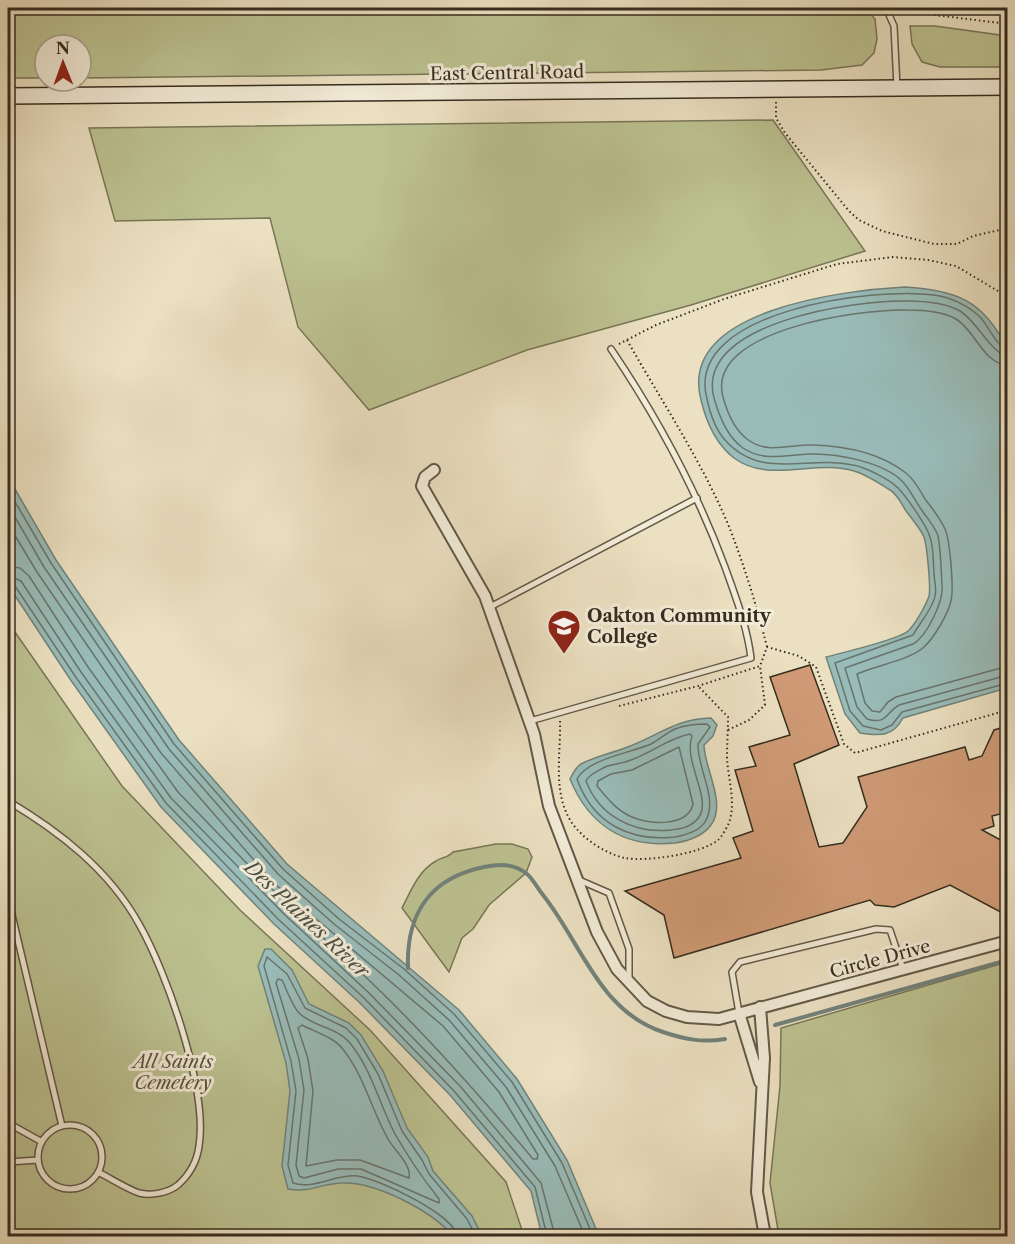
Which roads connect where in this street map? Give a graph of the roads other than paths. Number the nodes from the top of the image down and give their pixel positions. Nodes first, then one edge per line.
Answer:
1 (887, 8) edge
2 (1008, 87) edge
3 (897, 89) junction
4 (8, 96) edge
5 (611, 349) road end
6 (434, 470) dead end
7 (697, 498) junction
8 (489, 607) junction
9 (530, 721) junction
10 (8, 801) edge
11 (578, 879) junction
12 (8, 898) edge
13 (1008, 941) edge
14 (904, 971) junction
15 (629, 984) junction
16 (760, 1007) junction
17 (739, 1013) junction
18 (761, 1085) junction
19 (8, 1123) edge
20 (62, 1126) junction
21 (42, 1142) junction
22 (38, 1160) junction
23 (8, 1162) edge
24 (98, 1172) junction
25 (765, 1236) edge

1 - 3 lane
2 - 3 main road, East Central Road
3 - 4 main road, East Central Road
5 - 7 lane
6 - 8 street, Circle Drive
7 - 8 lane
7 - 9 lane
8 - 9 street, Circle Drive
9 - 11 street, Circle Drive
10 - 24 lane
11 - 15 street, Circle Drive
11 - 15 lane
12 - 20 lane
13 - 14 street, Circle Drive
14 - 16 street, Circle Drive
14 - 17 lane
15 - 17 street, Circle Drive
16 - 17 street, Circle Drive
16 - 18 street
17 - 18 street
18 - 25 street
19 - 21 lane
20 - 21 lane
20 - 24 lane
21 - 22 lane
22 - 23 lane
22 - 24 lane

